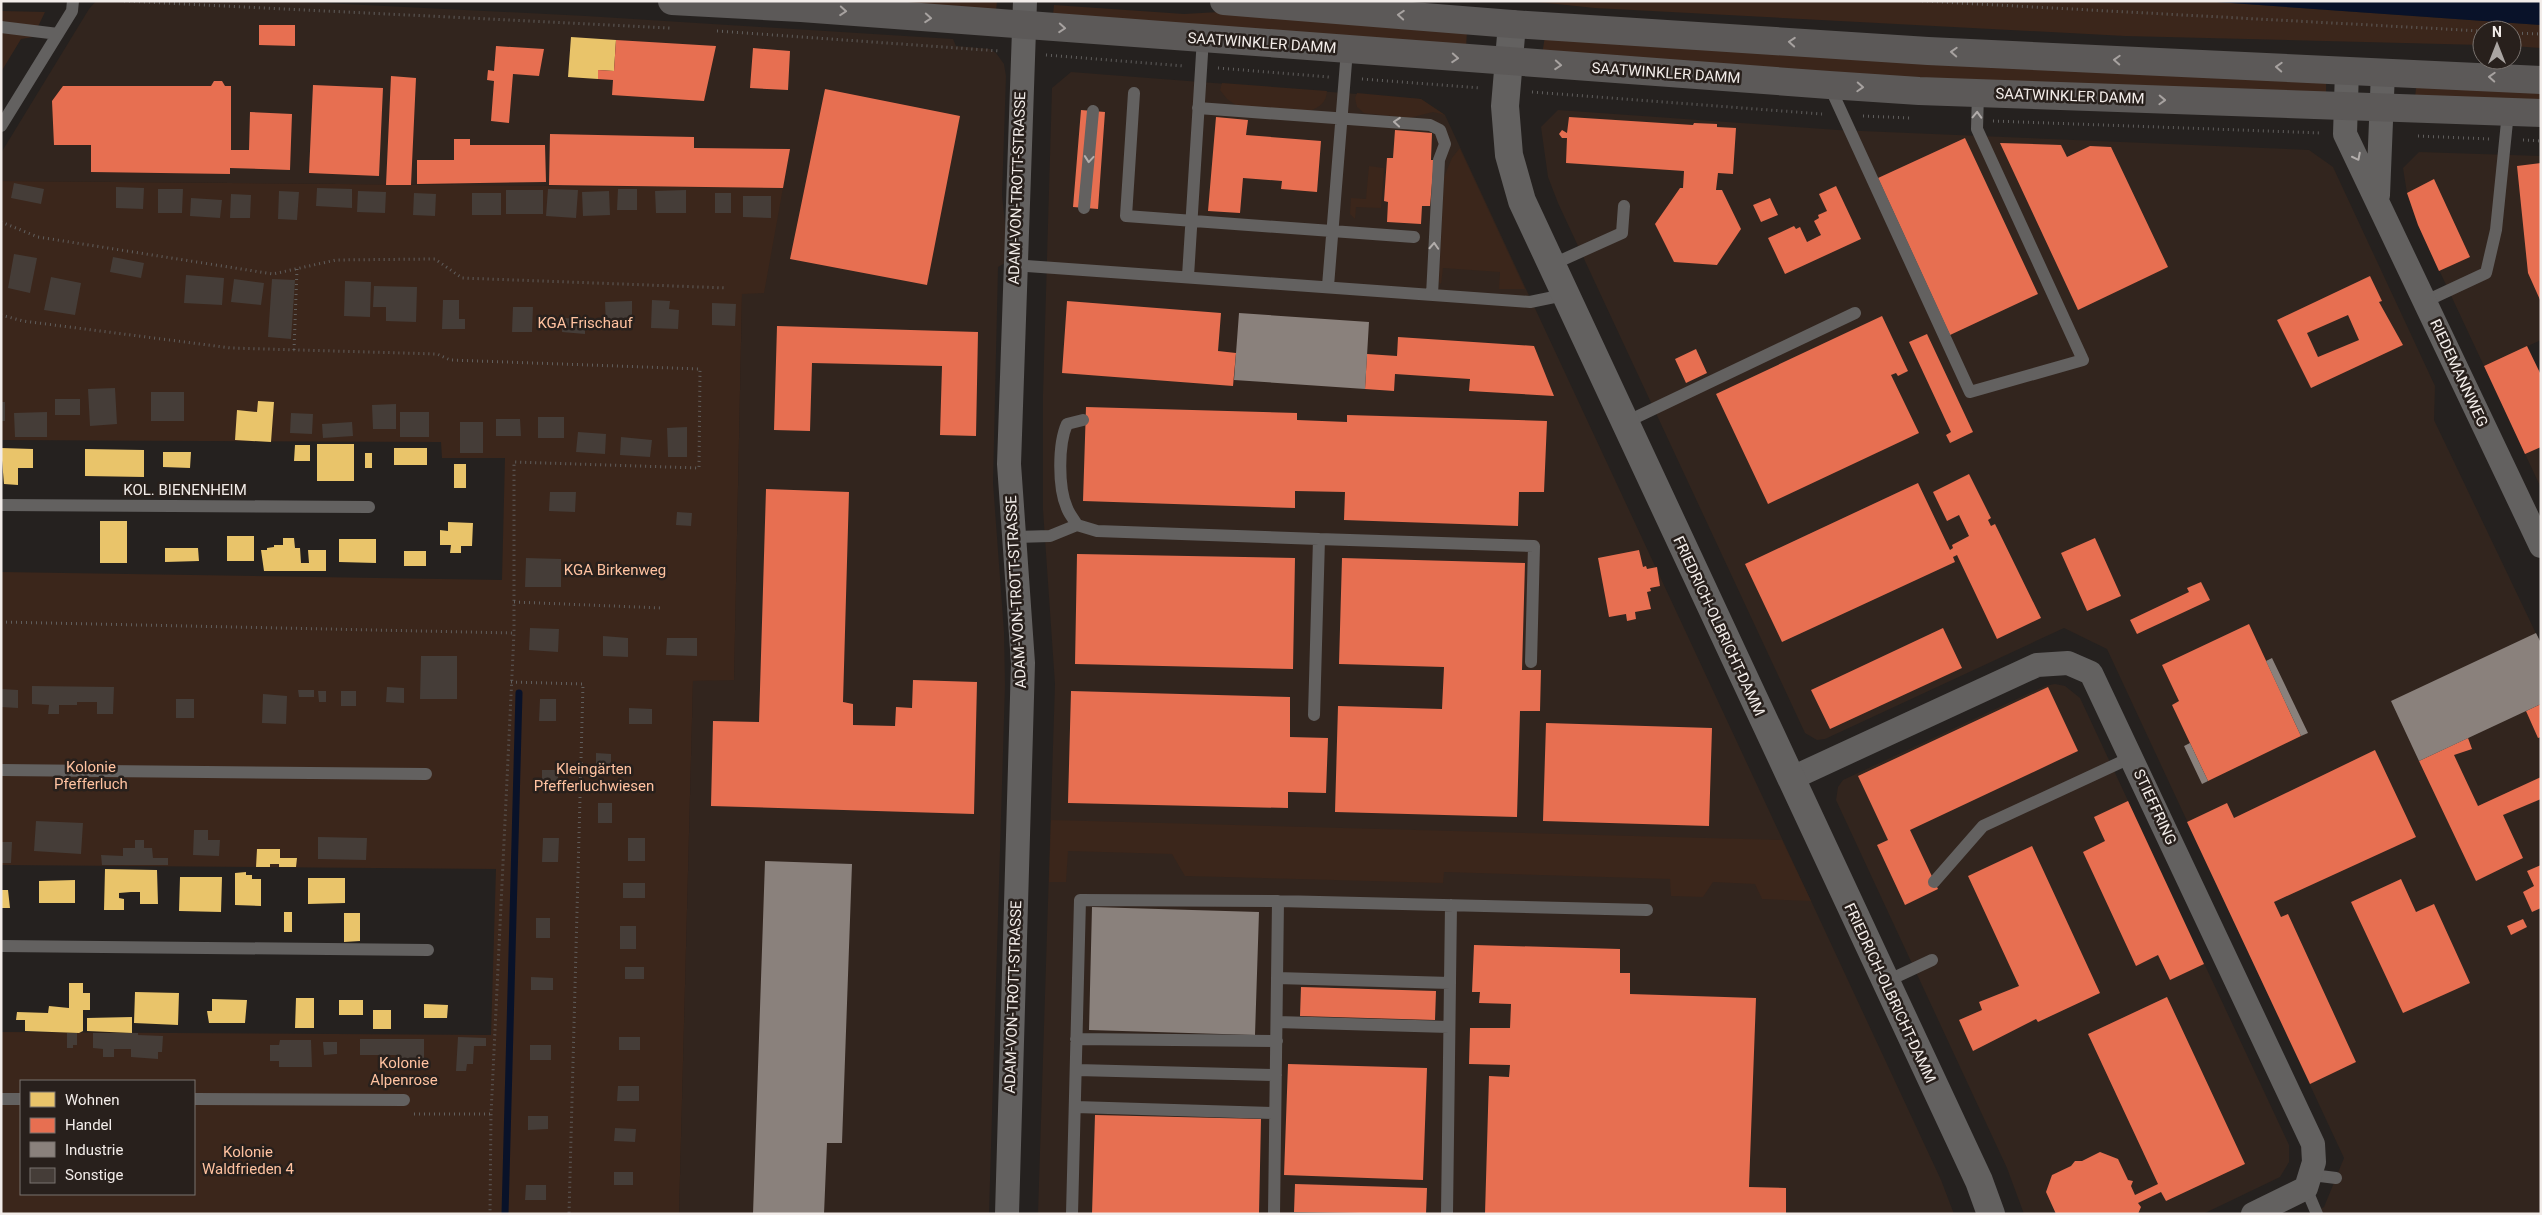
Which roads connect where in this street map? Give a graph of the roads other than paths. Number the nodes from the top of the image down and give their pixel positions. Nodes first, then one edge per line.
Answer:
1 (73, 1) edge
2 (672, 1) edge
3 (1224, 1) edge
4 (793, 4) edge
5 (1024, 13) edge
6 (1512, 24) junction
7 (1, 27) edge
8 (58, 34) junction
9 (1203, 38) junction
10 (1346, 50) junction
11 (1509, 62) junction
12 (2347, 70) junction
13 (2383, 72) junction
14 (2541, 80) edge
15 (1829, 85) junction
16 (1134, 93) dead end
17 (1978, 93) junction
18 (2346, 106) junction
19 (1198, 108) junction
20 (2381, 108) junction
21 (1093, 111) dead end
22 (2508, 112) junction
23 (2541, 113) edge
24 (1341, 117) junction
25 (1, 126) edge
26 (2378, 199) junction
27 (1624, 206) dead end
28 (1084, 208) dead end
29 (1191, 222) junction
30 (1331, 232) junction
31 (1414, 237) dead end
32 (1014, 265) junction
33 (1551, 265) junction
34 (1188, 276) junction
35 (1328, 286) junction
36 (1432, 294) junction
37 (1564, 294) junction
38 (2426, 302) junction
39 (1855, 314) dead end
40 (1083, 420) dead end
41 (1624, 423) junction
42 (1, 505) edge
43 (369, 507) dead end
44 (2535, 519) edge
45 (1077, 525) junction
46 (1015, 537) junction
47 (1319, 540) junction
48 (2541, 546) edge
49 (1531, 662) dead end
50 (1314, 715) dead end
51 (2132, 757) junction
52 (1, 770) edge
53 (426, 774) dead end
54 (1790, 778) junction
55 (1934, 882) dead end
56 (1278, 901) junction
57 (1451, 905) junction
58 (1648, 910) dead end
59 (1, 946) edge
60 (428, 950) dead end
61 (1932, 960) dead end
62 (1277, 978) junction
63 (1450, 982) junction
64 (1885, 982) junction
65 (1277, 1022) junction
66 (1449, 1027) junction
67 (1076, 1038) junction
68 (1276, 1041) junction
69 (1077, 1070) junction
70 (1276, 1075) junction
71 (1, 1099) edge
72 (20, 1099) edge
73 (195, 1099) edge
74 (404, 1100) dead end
75 (1076, 1106) junction
76 (1275, 1113) junction
77 (2336, 1178) dead end
78 (2309, 1181) junction
79 (1007, 1214) edge
80 (1072, 1214) edge
81 (1274, 1214) edge
82 (1447, 1214) edge
83 (1992, 1214) edge
84 (2253, 1214) edge
85 (2317, 1214) edge

1 - 8 lane
2 - 4 main road, SAATWINKLER DAMM
6 -> 3 main road
4 -> 5 main road, SAATWINKLER DAMM
5 -> 9 main road, SAATWINKLER DAMM
5 - 32 street, ADAM-VON-TROTT-STRASSE
6 - 11 street, FRIEDRICH-OLBRICHT-DAMM
12 -> 6 main road
7 - 8 lane
8 - 25 lane
9 - 10 main road, SAATWINKLER DAMM
9 - 19 lane
10 -> 11 main road, SAATWINKLER DAMM
10 - 24 lane
11 -> 15 main road, SAATWINKLER DAMM
11 - 33 street, FRIEDRICH-OLBRICHT-DAMM
12 - 13 main road
12 - 18 street, RIEDEMANNWEG
14 -> 13 main road
13 - 20 street, RIEDEMANNWEG
15 -> 17 main road, SAATWINKLER DAMM
15 -> 17 lane
16 - 29 lane
17 -> 18 main road, SAATWINKLER DAMM
18 - 20 main road, SAATWINKLER DAMM
18 -> 26 street, RIEDEMANNWEG
19 - 24 lane
19 - 29 lane
20 - 22 main road, SAATWINKLER DAMM
20 - 26 street, RIEDEMANNWEG
21 -> 28 lane
22 - 23 main road, SAATWINKLER DAMM
22 - 38 lane
24 - 30 lane
36 -> 24 lane
26 - 38 street, RIEDEMANNWEG
27 - 33 lane
29 - 30 lane
29 - 34 lane
30 - 31 lane
30 - 35 lane
32 - 34 lane
32 - 46 street, ADAM-VON-TROTT-STRASSE
33 - 37 street, FRIEDRICH-OLBRICHT-DAMM
34 - 35 lane
35 - 36 lane
36 - 37 lane
37 - 41 street, FRIEDRICH-OLBRICHT-DAMM
38 - 44 street, RIEDEMANNWEG
39 - 41 lane
40 - 45 lane
41 - 54 street, FRIEDRICH-OLBRICHT-DAMM
42 - 43 lane, KOL. BIENENHEIM
44 - 48 street, RIEDEMANNWEG
45 - 46 lane
45 - 47 lane
46 - 79 street, ADAM-VON-TROTT-STRASSE
47 - 49 lane
47 - 50 lane
51 - 54 street, STIEFFRING
51 - 55 lane
51 - 78 street, STIEFFRING
52 - 53 lane
54 - 64 street, FRIEDRICH-OLBRICHT-DAMM
56 - 57 lane
56 - 62 lane
56 - 67 lane
57 - 58 lane
57 - 63 lane
59 - 60 lane
61 - 64 lane
62 - 63 lane
62 - 65 lane
63 - 66 lane
64 - 83 street, FRIEDRICH-OLBRICHT-DAMM
65 - 66 lane
65 - 68 lane
66 - 82 lane
67 - 68 lane
67 - 69 lane
68 - 70 lane
69 - 70 lane
69 - 75 lane
70 - 76 lane
71 - 72 lane
73 - 74 lane
75 - 76 lane
75 - 80 lane
76 - 81 lane
77 - 78 lane
78 - 84 street
78 - 85 lane

